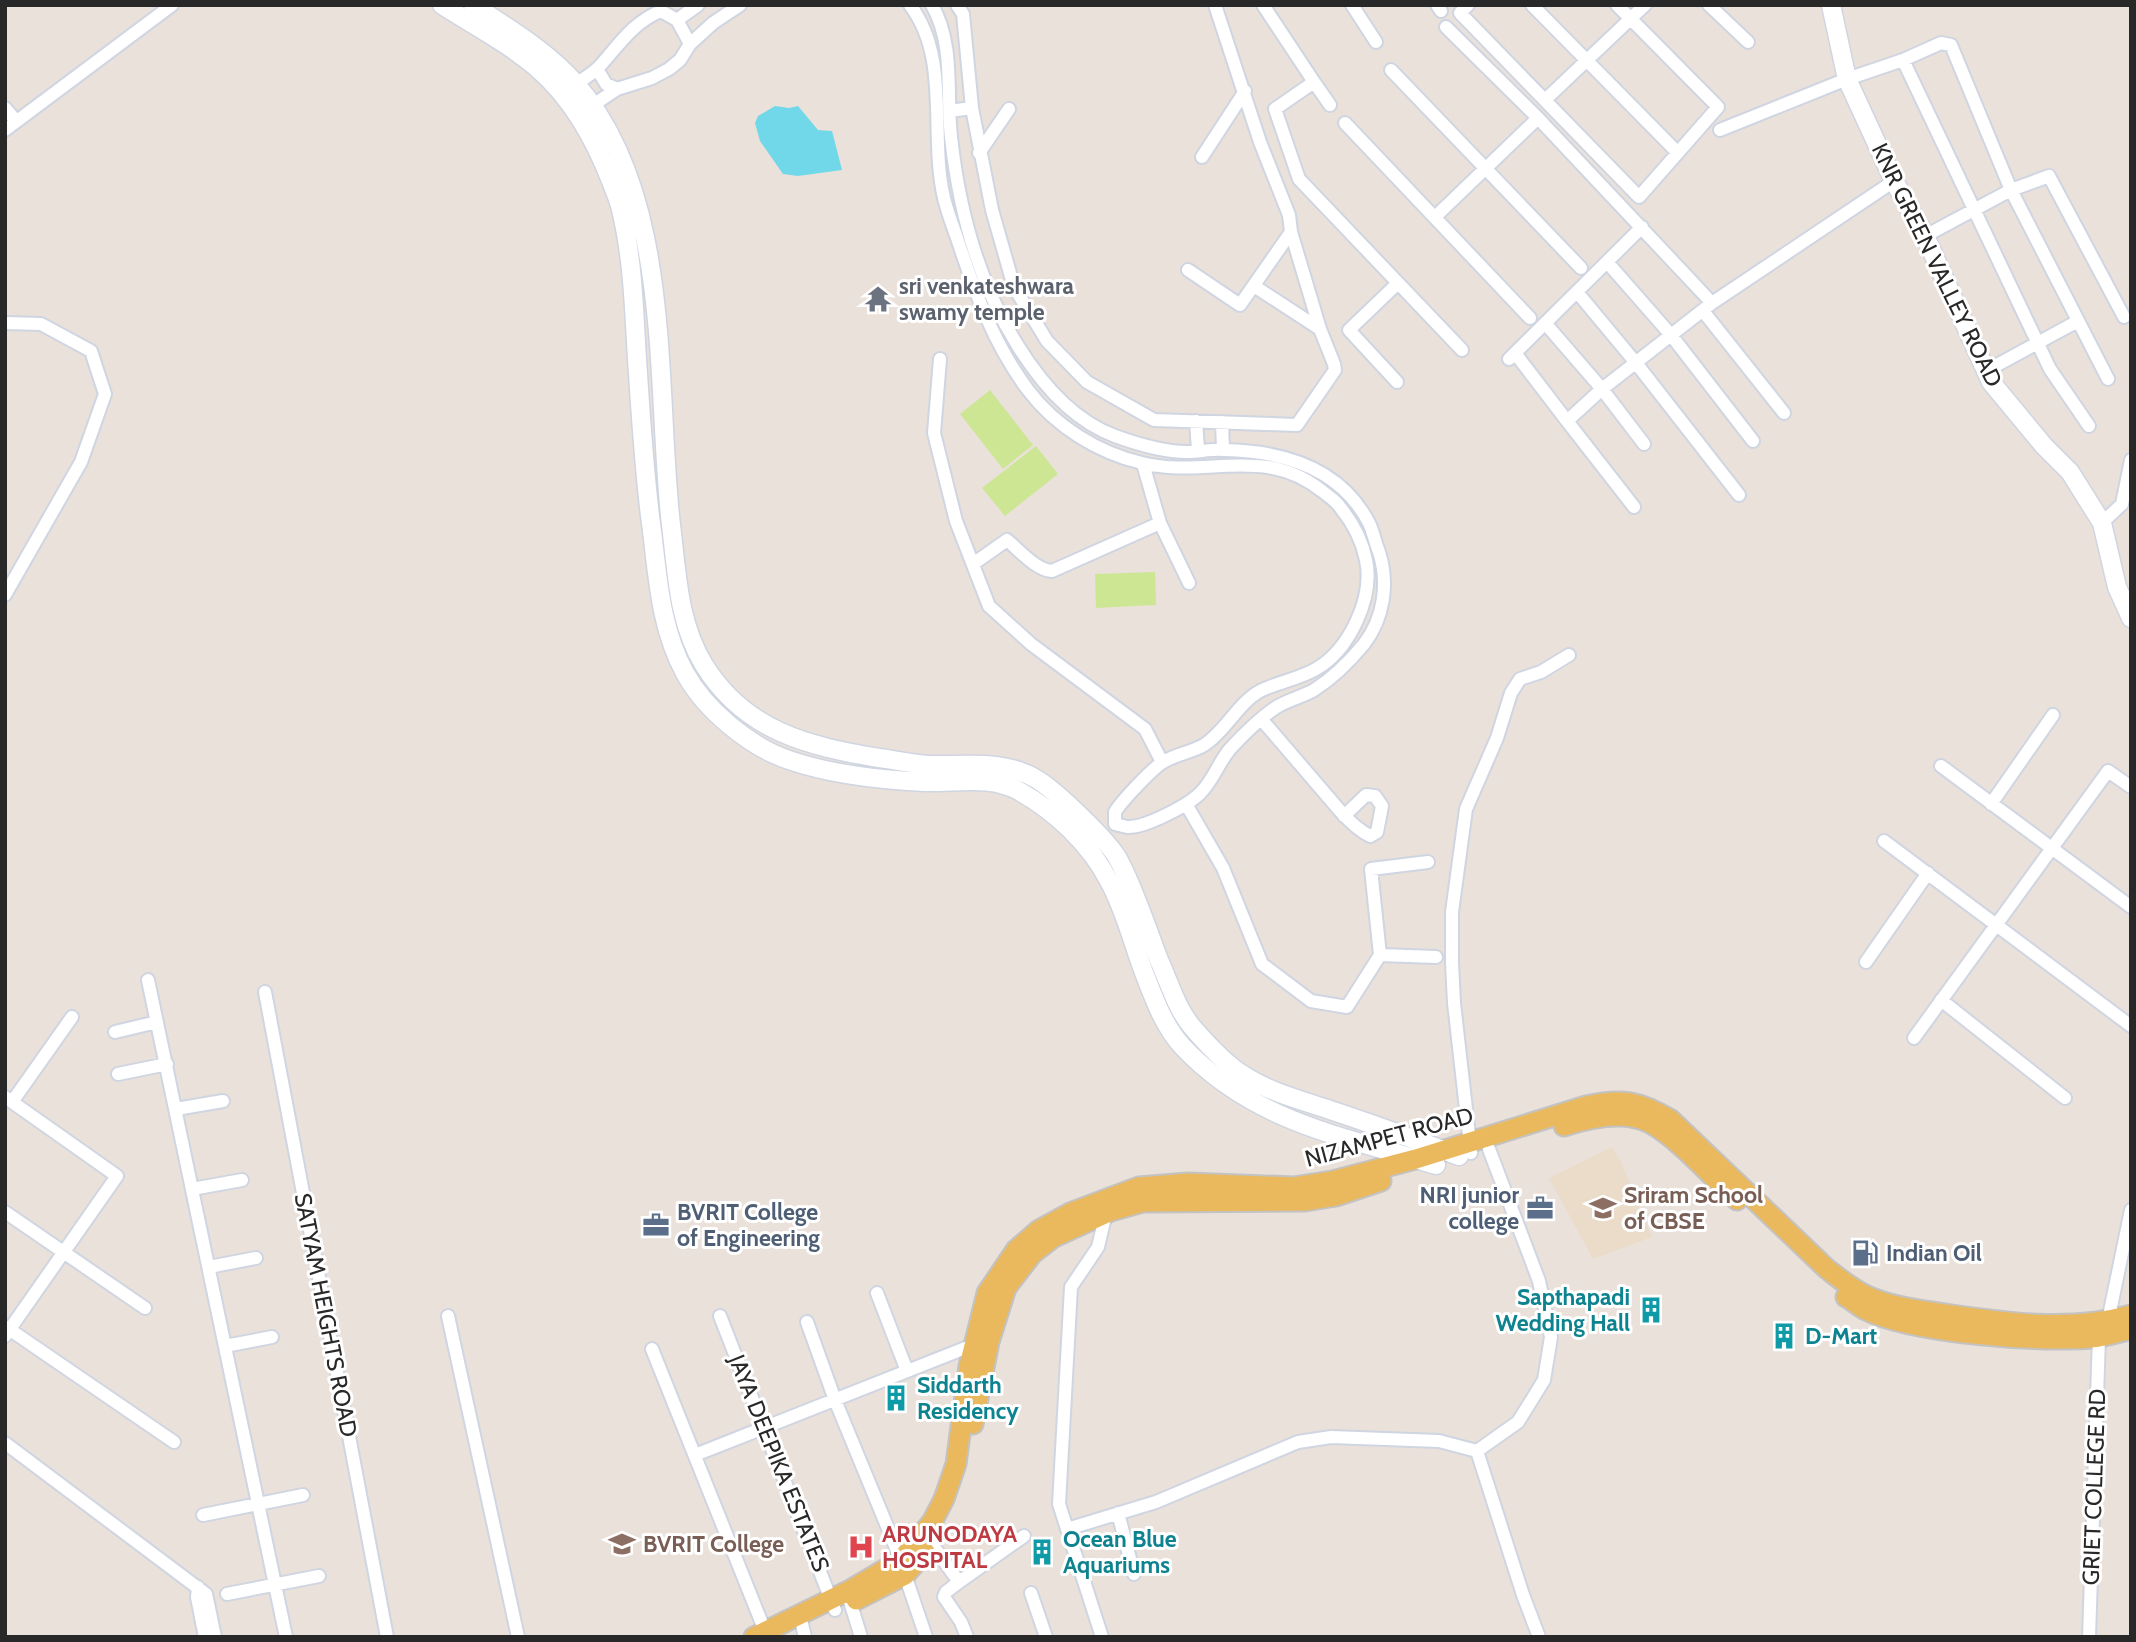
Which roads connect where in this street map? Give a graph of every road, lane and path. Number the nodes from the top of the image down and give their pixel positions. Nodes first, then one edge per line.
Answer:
1 (172, 5) edge
2 (442, 5) edge
3 (473, 5) edge
4 (698, 5) edge
5 (740, 5) edge
6 (910, 5) edge
7 (932, 5) edge
8 (1215, 5) edge
9 (1264, 5) edge
10 (1352, 5) edge
11 (1468, 5) edge
12 (1532, 5) edge
13 (1617, 5) edge
14 (1646, 5) edge
15 (1709, 5) edge
16 (1830, 5) edge
17 (960, 6) edge
18 (1631, 19) junction
19 (677, 20) junction
20 (1447, 27) dead end
21 (1748, 42) dead end
22 (1376, 43) dead end
23 (690, 44) junction
24 (1903, 60) junction
25 (1587, 61) junction
26 (597, 69) junction
27 (1391, 70) dead end
28 (1847, 79) junction
29 (1314, 82) junction
30 (569, 88) junction
31 (617, 89) junction
32 (1245, 91) junction
33 (1545, 100) junction
34 (1330, 105) dead end
35 (5, 108) edge
36 (972, 108) junction
37 (1009, 109) dead end
38 (586, 110) junction
39 (950, 111) junction
40 (1538, 118) junction
41 (1345, 123) dead end
42 (10, 125) edge
43 (937, 128) junction
44 (951, 130) junction
45 (1720, 130) dead end
46 (976, 132) junction
47 (979, 153) junction
48 (1678, 153) junction
49 (1202, 157) dead end
50 (1486, 167) junction
51 (1894, 181) junction
52 (2011, 190) junction
53 (1973, 210) junction
54 (1436, 216) junction
55 (1642, 227) junction
56 (1291, 232) junction
57 (1925, 236) junction
58 (1607, 262) junction
59 (1581, 268) dead end
60 (1188, 270) dead end
61 (1398, 283) junction
62 (1254, 286) junction
63 (1577, 292) junction
64 (1707, 307) junction
65 (2124, 317) dead end
66 (1530, 318) dead end
67 (2078, 321) junction
68 (5, 323) edge
69 (1545, 323) junction
70 (1320, 329) junction
71 (1671, 335) junction
72 (2038, 344) junction
73 (1462, 349) dead end
74 (940, 359) dead end
75 (1636, 363) junction
76 (1986, 371) junction
77 (2108, 379) dead end
78 (1397, 382) dead end
79 (1602, 389) junction
80 (1784, 412) dead end
81 (1196, 421) junction
82 (1567, 421) junction
83 (1222, 422) junction
84 (2089, 426) dead end
85 (1130, 441) junction
86 (1753, 441) dead end
87 (1644, 444) dead end
88 (1198, 450) junction
89 (1223, 450) junction
90 (1125, 458) junction
91 (2131, 460) edge
92 (1143, 464) junction
93 (1739, 495) dead end
94 (1634, 507) dead end
95 (1160, 523) junction
96 (2102, 523) junction
97 (973, 564) junction
98 (1189, 583) dead end
99 (5, 595) edge
100 (2131, 618) edge
101 (1569, 655) dead end
102 (2053, 715) dead end
103 (1262, 720) junction
104 (1205, 744) junction
105 (1221, 760) junction
106 (1162, 762) junction
107 (1941, 766) dead end
108 (2131, 787) edge
109 (1186, 804) junction
110 (1992, 804) junction
111 (1344, 816) dead end
112 (1115, 824) junction
113 (1885, 841) dead end
114 (1094, 842) junction
115 (2052, 848) junction
116 (1428, 862) dead end
117 (1928, 873) junction
118 (2131, 907) edge
119 (1996, 925) junction
120 (1380, 955) junction
121 (1436, 957) dead end
122 (1866, 962) dead end
123 (148, 980) dead end
124 (265, 992) dead end
125 (1941, 1000) junction
126 (72, 1017) dead end
127 (157, 1022) junction
128 (2131, 1027) edge
129 (115, 1032) dead end
130 (1913, 1038) dead end
131 (167, 1064) junction
132 (118, 1074) dead end
133 (2065, 1098) dead end
134 (8, 1099) edge
135 (223, 1101) dead end
136 (176, 1109) junction
137 (1393, 1131) junction
138 (1378, 1147) junction
139 (1461, 1153) junction
140 (1416, 1159) junction
141 (242, 1180) dead end
142 (192, 1189) junction
143 (5, 1212) edge
144 (2131, 1212) edge
145 (1106, 1213) junction
146 (64, 1252) junction
147 (256, 1258) dead end
148 (209, 1267) junction
149 (877, 1293) dead end
150 (145, 1308) dead end
151 (2131, 1315) edge
152 (448, 1316) dead end
153 (720, 1316) dead end
154 (807, 1322) dead end
155 (2104, 1329) junction
156 (2131, 1329) edge
157 (7, 1331) edge
158 (272, 1336) dead end
159 (973, 1345) junction
160 (225, 1346) junction
161 (652, 1349) dead end
162 (907, 1371) junction
163 (835, 1400) junction
164 (764, 1427) junction
165 (174, 1442) dead end
166 (5, 1443) edge
167 (1477, 1451) junction
168 (695, 1455) junction
169 (303, 1495) dead end
170 (258, 1504) junction
171 (1118, 1513) junction
172 (203, 1515) dead end
173 (1067, 1529) junction
174 (1024, 1536) dead end
175 (932, 1544) junction
176 (903, 1568) junction
177 (1133, 1574) dead end
178 (319, 1576) dead end
179 (959, 1582) junction
180 (275, 1584) junction
181 (198, 1587) junction
182 (1031, 1593) dead end
183 (227, 1594) dead end
184 (841, 1601) junction
185 (803, 1626) edge
186 (766, 1635) edge
187 (205, 1637) edge
188 (215, 1637) edge
189 (286, 1637) edge
190 (387, 1637) edge
191 (518, 1637) edge
192 (861, 1637) edge
193 (926, 1637) edge
194 (967, 1637) edge
195 (1046, 1637) edge
196 (1102, 1637) edge
197 (1539, 1637) edge
198 (2089, 1637) edge

1 - 42 street
2 - 30 street
3 - 30 street
4 - 19 street
5 - 23 street
6 - 43 street
7 - 39 street
8 - 32 street
9 - 29 street
10 - 22 street
11 - 33 street
12 - 25 street
13 - 18 street
14 - 18 street
15 - 21 street
16 - 28 street, KNR GREEN VALLEY ROAD
17 - 36 street
18 - 25 street
18 - 48 street
19 - 23 street
19 - 26 street
20 - 40 street
23 - 31 street
24 - 28 street
24 - 52 street
24 - 53 street
25 - 33 street
25 - 48 street
26 - 30 street
26 - 31 street
27 - 50 street
28 - 45 street
28 - 51 street, KNR GREEN VALLEY ROAD
29 - 34 street
29 - 61 street
30 - 38 street
31 - 38 street
32 - 49 street
32 - 56 street
33 - 48 street
35 - 42 street
36 - 39 street
36 - 46 street
37 - 47 street
38 - 114 street
39 - 44 street
40 - 50 street
40 - 55 street
41 - 54 street
43 - 44 street
43 - 90 street
44 - 46 street
44 - 85 street
46 - 47 street
47 - 81 street
50 - 54 street
50 - 59 street
51 - 57 street, KNR GREEN VALLEY ROAD
51 - 64 street
52 - 53 street
52 - 65 street
52 - 67 street
53 - 57 street
53 - 72 street
54 - 66 street
55 - 58 street
55 - 64 street
56 - 62 street
56 - 70 street
57 - 76 street, KNR GREEN VALLEY ROAD
58 - 63 street
58 - 71 street
60 - 62 street
61 - 73 street
61 - 78 street
62 - 70 street
63 - 69 street
63 - 75 street
64 - 71 street
64 - 80 street
67 - 72 street
67 - 77 street
68 - 99 street
69 - 79 street
69 - 82 street
70 - 83 street
71 - 75 street
71 - 86 street
72 - 76 street
72 - 84 street
74 - 97 street
75 - 79 street
75 - 93 street
76 - 96 street, KNR GREEN VALLEY ROAD
79 - 82 street
79 - 87 street
81 - 83 street
81 - 88 street
82 - 94 street
83 - 89 street
85 - 88 street
85 - 90 street
88 - 89 street
89 - 103 street
90 - 92 street
91 - 96 street
92 - 95 street
92 - 104 street
95 - 97 street
95 - 98 street
96 - 100 street, KNR GREEN VALLEY ROAD
97 - 106 street
101 - 139 street
102 - 110 street
103 - 105 street
103 - 111 street
104 - 105 street
104 - 106 street
105 - 109 street
106 - 112 street
107 - 110 street
108 - 115 street
109 - 112 street
109 - 120 street
110 - 115 street
112 - 114 street
113 - 117 street
114 - 137 street
114 - 138 street
115 - 118 street
115 - 119 street
116 - 120 street
117 - 119 street
117 - 122 street
119 - 125 street
119 - 128 street
120 - 121 street
123 - 127 street
124 - 190 street, SATYAM HEIGHTS ROAD
125 - 130 street
125 - 133 street
126 - 134 street
127 - 129 street
127 - 131 street
131 - 132 street
131 - 136 street
134 - 146 street
135 - 136 street
136 - 142 street
137 - 138 street
137 - 139 street
138 - 140 street
139 - 140 main road, NIZAMPET ROAD
139 - 145 main road, NIZAMPET ROAD
139 - 155 main road, NIZAMPET ROAD
139 - 167 street
140 - 159 main road, NIZAMPET ROAD
141 - 142 street
142 - 148 street
143 - 146 street
144 - 155 street, GRIET COLLEGE RD
145 - 173 street
145 - 175 main road, NIZAMPET ROAD
146 - 150 street
146 - 157 street
147 - 148 street
148 - 160 street
149 - 162 street
151 - 155 main road, NIZAMPET ROAD
152 - 191 street
153 - 164 street, JAYA DEEPIKA ESTATES
154 - 163 street
155 - 156 main road, NIZAMPET ROAD
155 - 198 street, GRIET COLLEGE RD
157 - 165 street
158 - 160 street
159 - 162 street
159 - 176 main road, NIZAMPET ROAD
160 - 170 street
161 - 168 street
162 - 163 street
163 - 164 street
163 - 176 street
164 - 168 street
164 - 184 street, JAYA DEEPIKA ESTATES
166 - 181 street
167 - 171 street
167 - 197 street
168 - 186 street
169 - 170 street
170 - 172 street
170 - 180 street
171 - 173 street
171 - 177 street
173 - 196 street
174 - 179 street
175 - 176 main road, NIZAMPET ROAD
175 - 179 street
176 - 184 main road, NIZAMPET ROAD
176 - 193 street
178 - 180 street
179 - 194 street
180 - 183 street
180 - 189 street
181 - 187 street
181 - 188 street
182 - 195 street
184 - 185 main road, NIZAMPET ROAD
184 - 192 street, JAYA DEEPIKA ESTATES
185 - 186 main road, NIZAMPET ROAD

